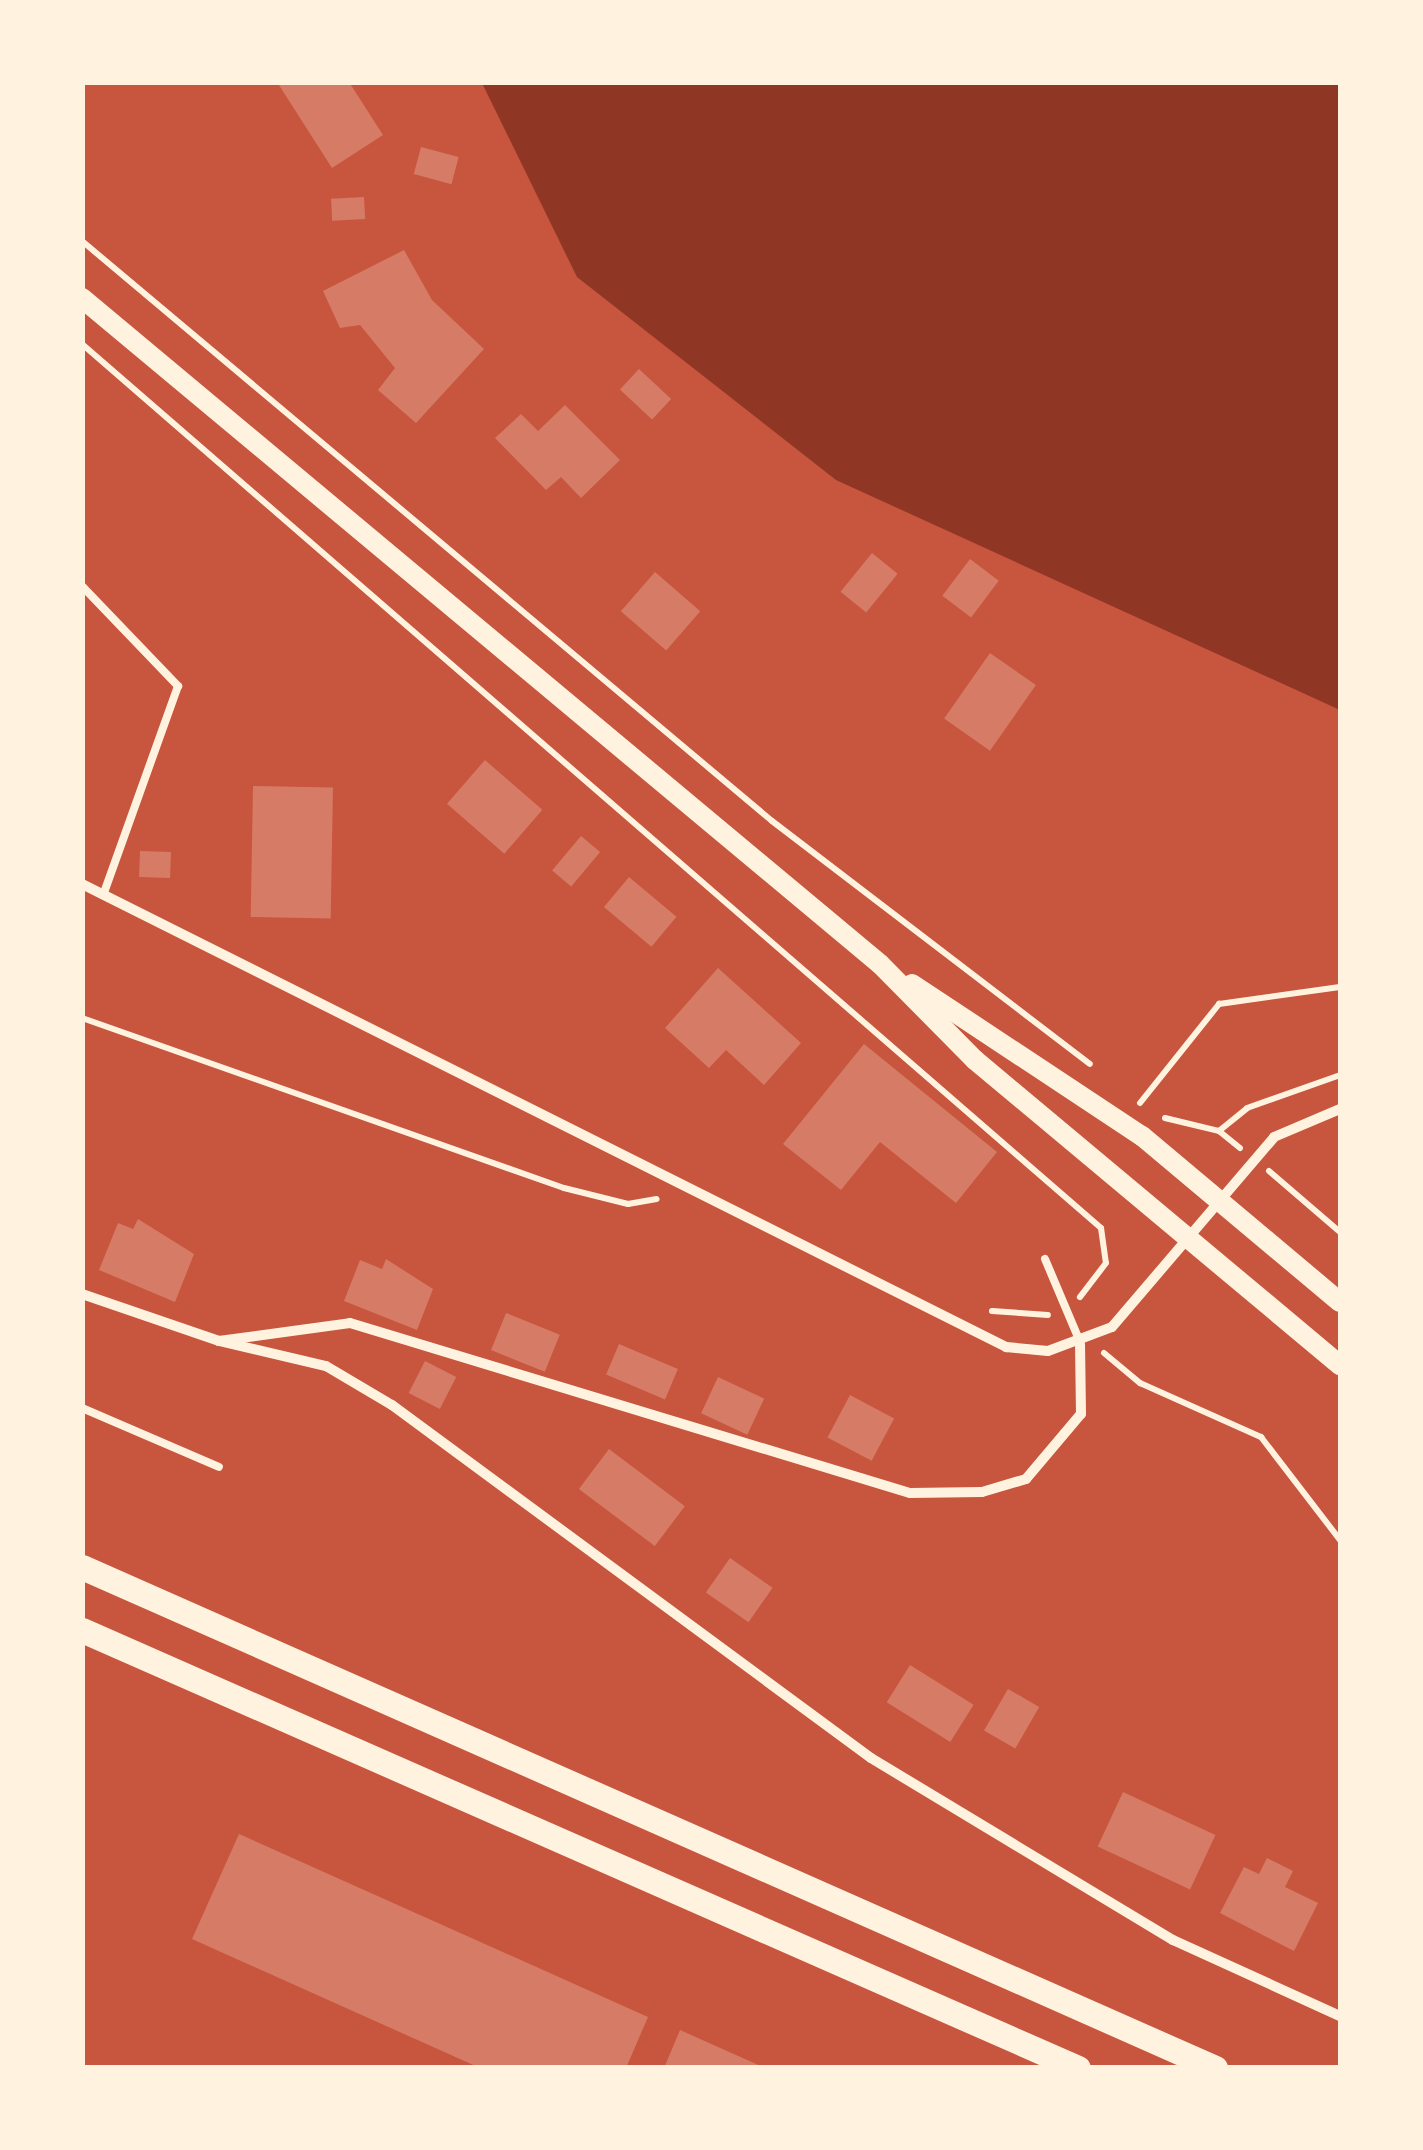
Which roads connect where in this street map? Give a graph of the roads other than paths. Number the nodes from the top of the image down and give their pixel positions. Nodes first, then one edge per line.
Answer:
1 (82, 298) edge
2 (82, 586) edge
3 (82, 884) edge
4 (104, 893) junction
5 (880, 964) junction
6 (1340, 1109) edge
7 (1220, 1198) junction
8 (1190, 1238) junction
9 (1046, 1259) dead end
10 (82, 1294) edge
11 (1340, 1302) edge
12 (219, 1341) junction
13 (1084, 1342) junction
14 (1340, 1364) edge
15 (82, 1408) edge
16 (219, 1467) dead end
17 (82, 1567) edge
18 (82, 1630) edge
19 (1340, 2016) edge
20 (1078, 2068) edge
21 (1215, 2068) edge

1 - 5 main road
2 - 4 lane
3 - 4 street
4 - 13 street
5 - 7 main road
5 - 8 main road
6 - 7 street
7 - 8 street
7 - 11 main road
8 - 13 street
8 - 14 main road
9 - 13 lane
10 - 12 street
12 - 13 street
12 - 19 street
15 - 16 lane
17 - 21 main road
18 - 20 main road

